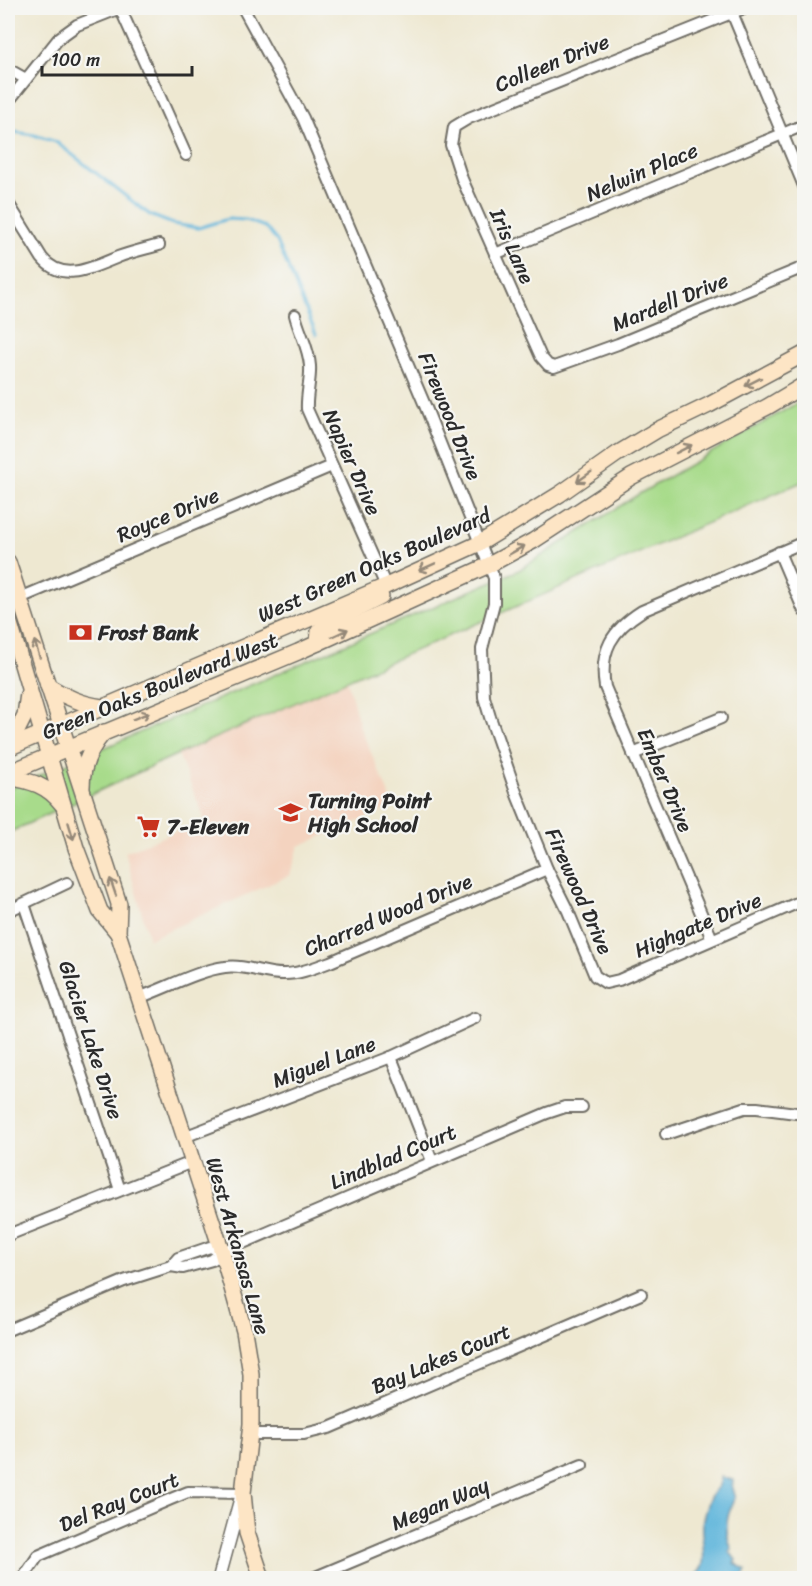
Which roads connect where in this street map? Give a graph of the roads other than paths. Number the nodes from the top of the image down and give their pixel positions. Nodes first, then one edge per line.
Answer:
1 (120, 8) edge
2 (243, 8) edge
3 (744, 8) edge
4 (730, 10) edge
5 (8, 69) edge
6 (26, 79) junction
7 (8, 102) edge
8 (804, 125) edge
9 (783, 134) junction
10 (451, 138) joint
11 (186, 155) dead end
12 (804, 186) edge
13 (8, 203) edge
14 (159, 245) dead end
15 (495, 254) junction
16 (804, 267) edge
17 (295, 315) dead end
18 (804, 354) edge
19 (548, 365) joint
20 (804, 385) edge
21 (332, 466) junction
22 (804, 542) edge
23 (480, 543) junction
24 (779, 552) junction
25 (8, 562) edge
26 (489, 565) junction
27 (386, 586) junction
28 (20, 598) junction
29 (804, 611) edge
30 (8, 617) edge
31 (318, 643) junction
32 (48, 686) junction
33 (28, 691) junction
34 (102, 707) junction
35 (721, 718) dead end
36 (60, 726) junction
37 (105, 731) junction
38 (43, 733) junction
39 (67, 747) junction
40 (8, 748) edge
41 (633, 754) junction
42 (48, 755) junction
43 (8, 775) edge
44 (82, 796) junction
45 (62, 804) junction
46 (547, 869) junction
47 (67, 883) dead end
48 (804, 900) edge
49 (24, 904) junction
50 (8, 910) edge
51 (118, 933) junction
52 (712, 939) junction
53 (606, 983) joint
54 (138, 998) junction
55 (475, 1018) dead end
56 (391, 1057) junction
57 (582, 1107) dead end
58 (804, 1114) edge
59 (666, 1134) dead end
60 (184, 1137) junction
61 (432, 1161) junction
62 (192, 1162) junction
63 (120, 1190) junction
64 (8, 1235) edge
65 (222, 1252) junction
66 (641, 1294) dead end
67 (8, 1330) edge
68 (250, 1434) junction
69 (582, 1465) dead end
70 (243, 1493) junction
71 (23, 1578) edge
72 (219, 1578) edge
73 (262, 1578) edge
74 (313, 1578) edge

1 - 6 street
1 - 11 street
2 - 23 street, Firewood Drive
3 - 4 street, Colleen Drive
4 - 9 street
4 - 10 street, Colleen Drive
5 - 6 street
6 - 7 street
8 - 9 street, Nelwin Place
9 - 12 street
9 - 15 street, Nelwin Place
10 - 15 street, Iris Lane
13 - 14 street
15 - 19 street, Iris Lane
16 - 19 street, Mardell Drive
17 - 21 street, Napier Drive
18 -> 23 main road, West Green Oaks Boulevard
26 -> 20 main road, Green Oaks Boulevard West
21 - 27 street, Napier Drive
21 - 28 street, Royce Drive
22 - 24 street
23 - 26 street, Firewood Drive
23 -> 27 main road, West Green Oaks Boulevard
24 - 29 street
24 - 41 street, Ember Drive
25 - 28 main road, West Arkansas Lane
31 -> 26 main road, Green Oaks Boulevard West
26 - 46 street, Firewood Drive
27 - 31 main road
27 - 34 main road, West Green Oaks Boulevard
32 -> 28 main road, West Arkansas Lane
30 - 33 main road, West Arkansas Lane
37 -> 31 main road, Green Oaks Boulevard West
32 - 34 main road
32 - 36 main road, West Arkansas Lane
33 - 38 main road, West Arkansas Lane
33 - 40 main road
34 - 36 main road, West Green Oaks Boulevard
35 - 41 street
36 - 38 main road, West Green Oaks Boulevard
36 - 39 main road, West Arkansas Lane
37 - 39 main road, Green Oaks Boulevard West
37 - 44 main road
38 - 40 main road, West Green Oaks Boulevard
38 - 42 main road, West Arkansas Lane
39 - 42 main road, Green Oaks Boulevard West
39 - 44 main road, West Arkansas Lane
41 - 52 street, Ember Drive
42 - 43 main road, Green Oaks Boulevard West
42 - 45 main road, West Arkansas Lane
43 - 45 main road
51 -> 44 main road, West Arkansas Lane
45 -> 51 main road, West Arkansas Lane
46 - 53 street, Firewood Drive
46 - 54 street, Charred Wood Drive
47 - 49 street
48 - 52 street, Highgate Drive
49 - 50 street
49 - 63 street, Glacier Lake Drive
51 - 54 main road, West Arkansas Lane
52 - 53 street, Highgate Drive
54 - 60 main road, West Arkansas Lane
55 - 56 street, Miguel Lane
56 - 60 street, Miguel Lane
56 - 61 street
57 - 61 street, Lindblad Court
58 - 59 street
60 - 62 main road, West Arkansas Lane
61 - 65 street, Lindblad Court
62 - 63 street
62 - 65 main road, West Arkansas Lane
63 - 64 street
65 - 67 street, Lindblad Court
65 - 68 main road, West Arkansas Lane
66 - 68 street, Bay Lakes Court
68 - 70 main road, West Arkansas Lane
69 - 74 street, Megan Way
70 - 71 street, Del Ray Court
70 - 72 street, West Arkansas Lane
70 - 73 main road

